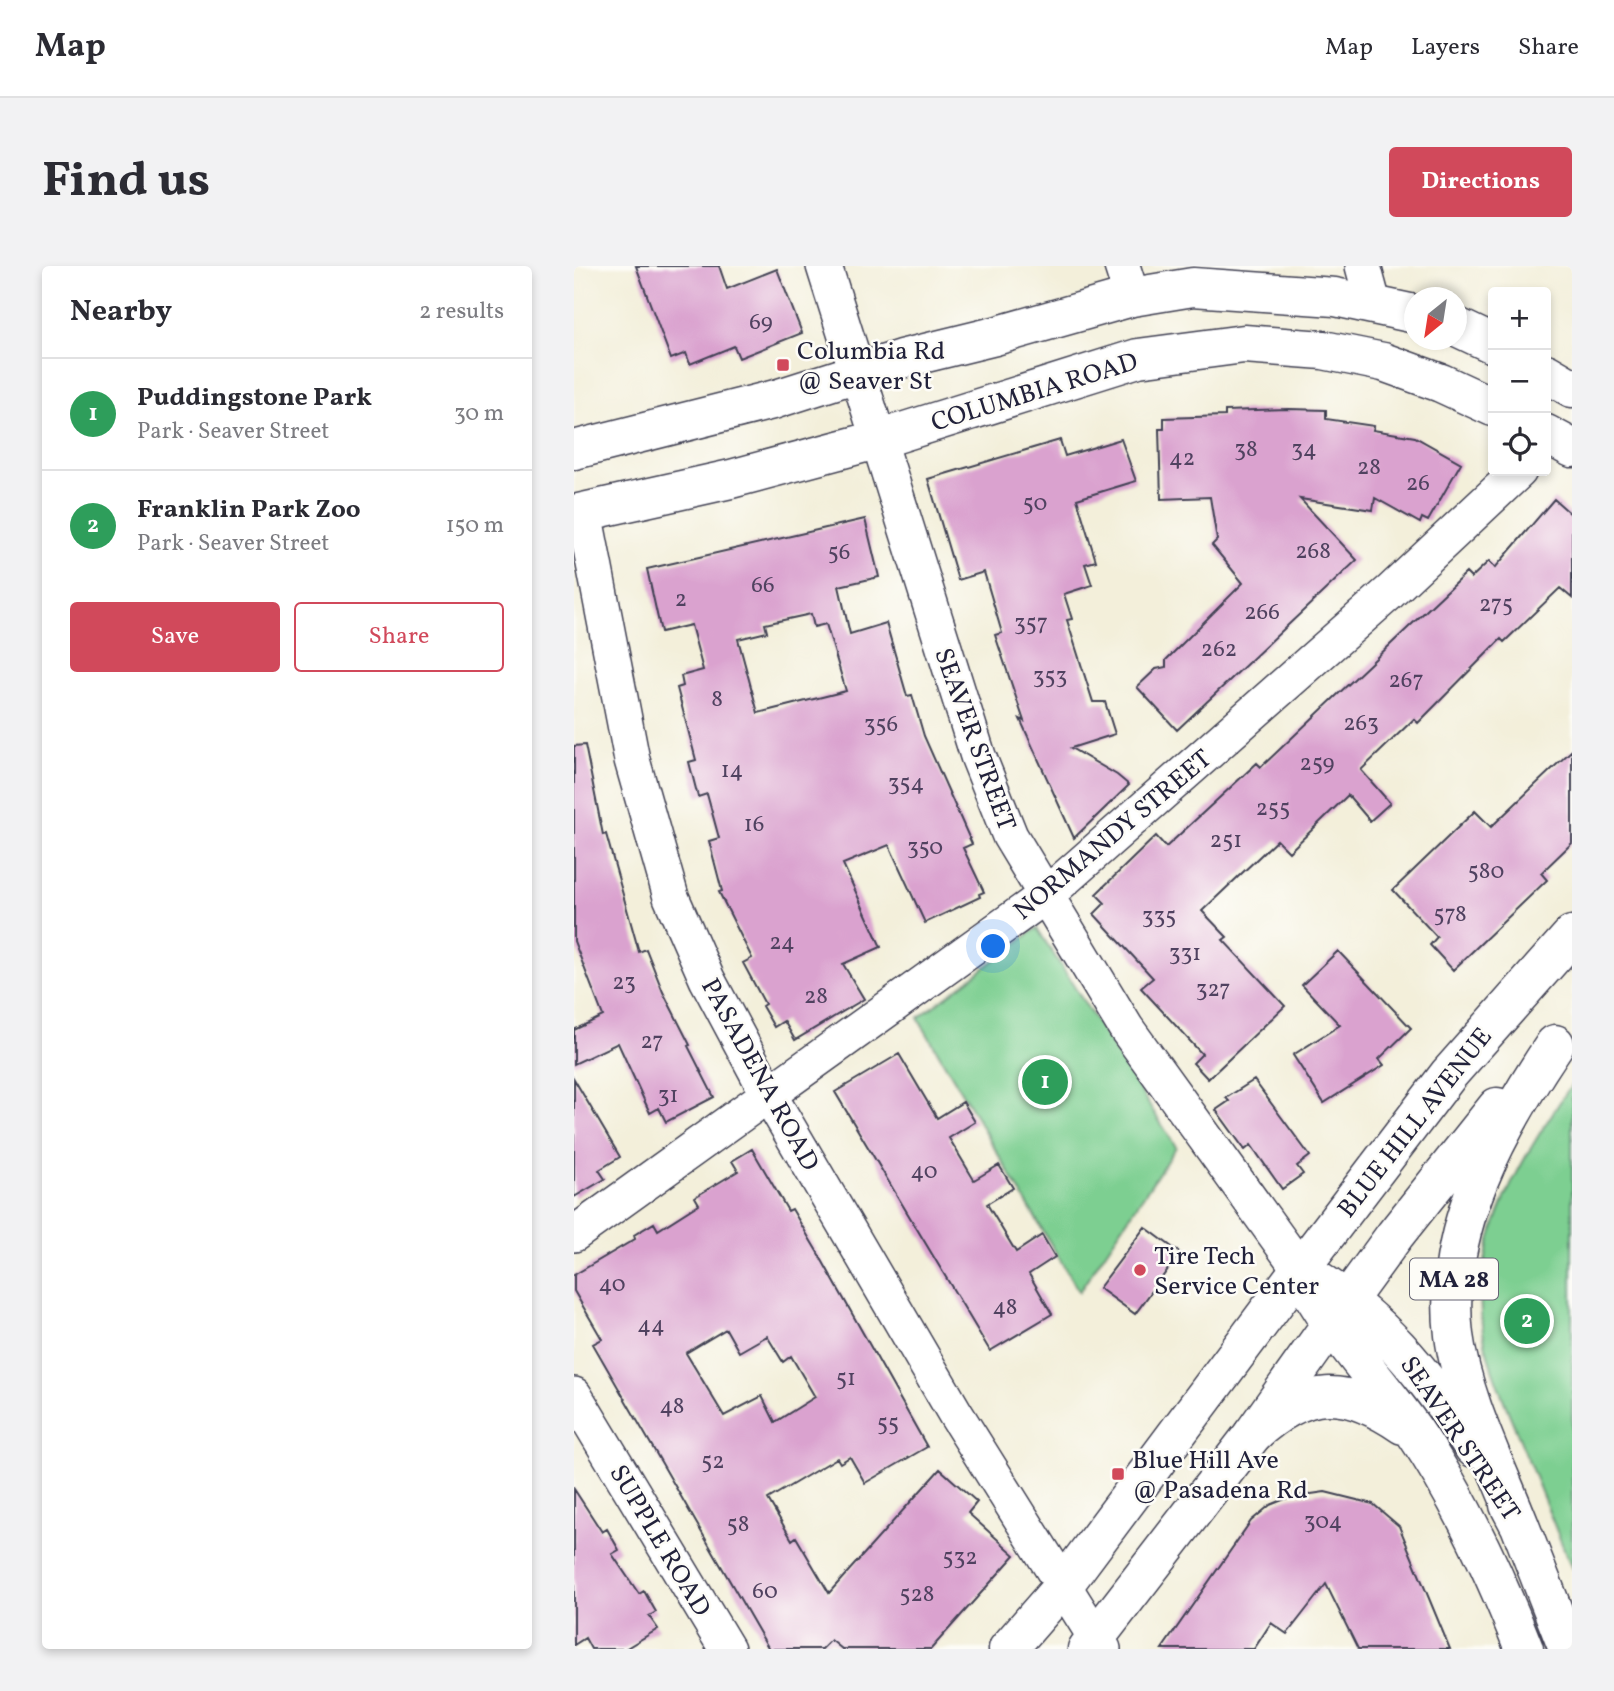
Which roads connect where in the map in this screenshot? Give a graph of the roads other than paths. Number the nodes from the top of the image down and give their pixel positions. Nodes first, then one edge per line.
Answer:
1 (824, 266) edge
2 (1363, 266) edge
3 (1127, 281) edge
4 (1373, 303) junction
5 (1404, 311) edge
6 (1467, 332) edge
7 (1488, 342) edge
8 (857, 372) junction
9 (1551, 376) edge
10 (1572, 388) edge
11 (1488, 405) edge
12 (880, 439) junction
13 (574, 450) edge
14 (1514, 476) edge
15 (579, 513) edge
16 (1045, 896) junction
17 (1572, 935) edge
18 (1564, 1035) edge
19 (769, 1095) junction
20 (574, 1234) edge
21 (1300, 1269) junction
22 (1340, 1311) junction
23 (574, 1395) edge
24 (1252, 1434) junction
25 (1416, 1434) junction
26 (1520, 1526) junction
27 (1063, 1586) junction
28 (1095, 1646) edge
29 (727, 1649) edge
30 (1008, 1649) edge
31 (1524, 1649) edge
32 (1568, 1649) edge

1 - 8 street, SEAVER STREET
2 - 4 street
3 - 4 main road
3 - 8 main road
4 - 5 main road
6 - 7 main road
8 - 12 street, SEAVER STREET
8 - 13 main road
9 - 10 main road
11 - 12 main road, COLUMBIA ROAD
12 - 15 main road, COLUMBIA ROAD
12 - 16 street, SEAVER STREET
14 - 16 street, NORMANDY STREET
15 - 19 street, PASADENA ROAD
16 - 19 street, NORMANDY STREET
16 - 21 street, SEAVER STREET
17 - 21 main road, BLUE HILL AVENUE
18 - 22 main road, BLUE HILL AVENUE
18 - 26 main road, MA 28
19 - 20 street, NORMANDY STREET
19 - 27 street, PASADENA ROAD
21 - 22 main road, SEAVER STREET
21 - 27 main road, BLUE HILL AVENUE
22 - 24 main road, BLUE HILL AVENUE
22 - 25 main road, SEAVER STREET
22 - 26 main road, SEAVER STREET
23 - 29 street, SUPPLE ROAD
24 - 25 main road
24 - 28 main road, BLUE HILL AVENUE
25 - 31 main road, SEAVER STREET
26 - 32 main road, SEAVER STREET / MA 28
27 - 28 street, PASADENA ROAD
27 - 30 main road, BLUE HILL AVENUE

